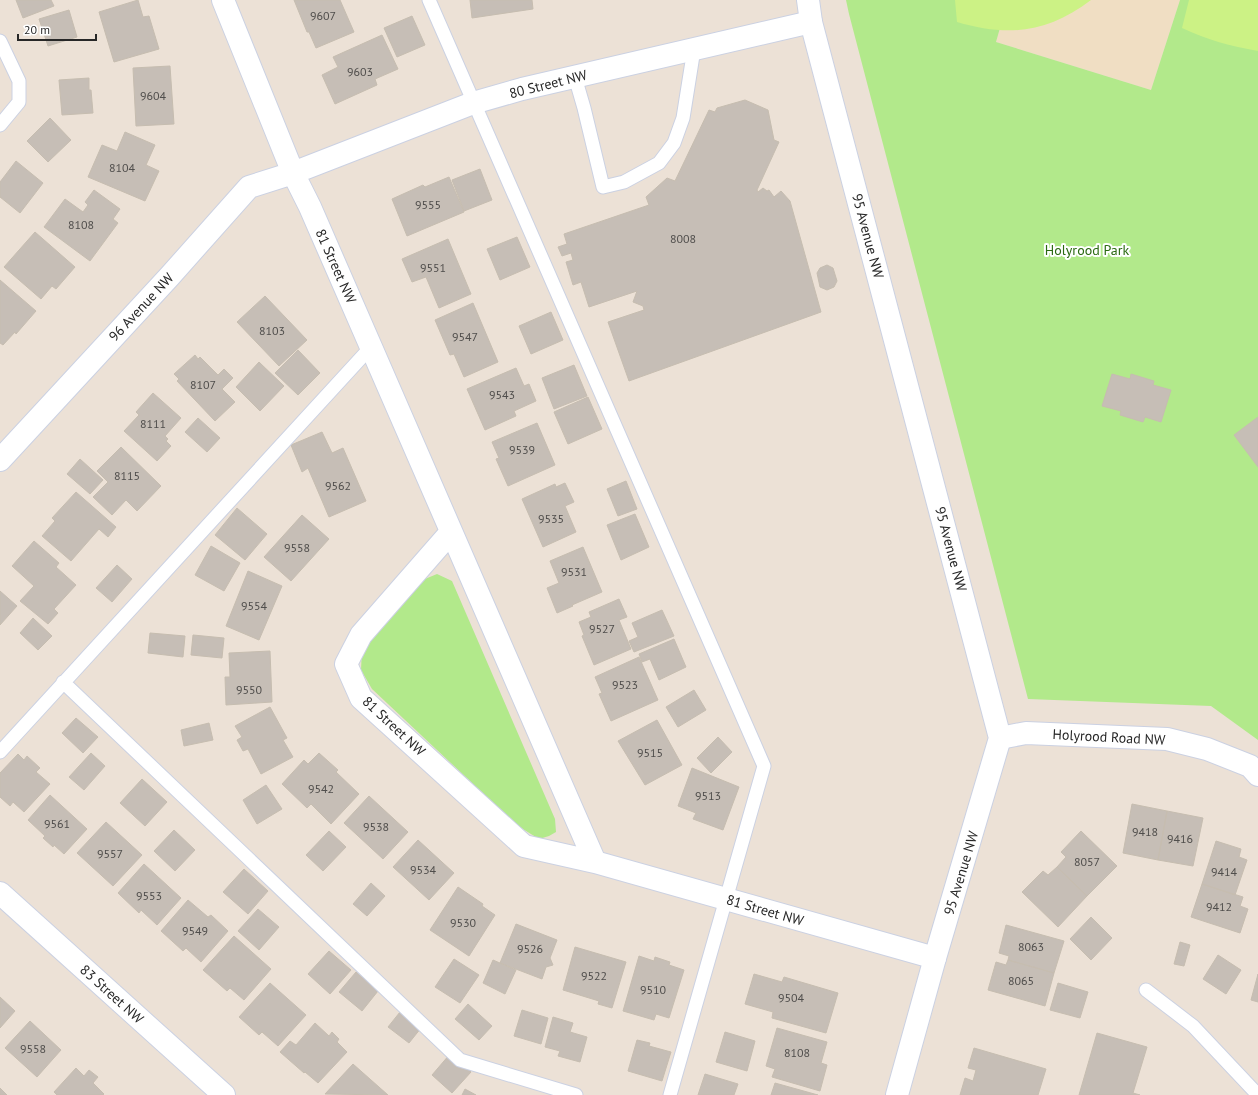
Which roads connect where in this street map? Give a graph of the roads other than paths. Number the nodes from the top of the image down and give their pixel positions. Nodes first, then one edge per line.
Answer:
1 (223, 0) edge
2 (428, 0) edge
3 (808, 0) edge
4 (811, 22) junction
5 (0, 42) edge
6 (694, 49) junction
7 (575, 77) junction
8 (473, 103) junction
9 (0, 125) edge
10 (293, 173) junction
11 (371, 346) junction
12 (0, 460) edge
13 (451, 532) junction
14 (63, 682) junction
15 (1000, 738) junction
16 (0, 752) edge
17 (1258, 775) edge
18 (595, 862) junction
19 (0, 894) edge
20 (726, 899) junction
21 (935, 958) junction
22 (1146, 990) dead end
23 (224, 1095) edge
24 (576, 1095) edge
25 (670, 1095) edge
26 (897, 1095) edge
27 (1258, 1095) edge

1 - 10 street, 81 Street NW
2 - 8 lane
3 - 4 street, 95 Avenue NW
4 - 6 street, 80 Street NW
4 - 15 street, 95 Avenue NW
5 - 9 lane
6 - 7 street, 80 Street NW
6 - 7 lane
7 - 8 street, 80 Street NW
8 - 10 street, 80 Street NW
8 - 20 lane
10 - 11 street, 81 Street NW
10 - 12 street, 96 Avenue NW
11 - 13 street, 81 Street NW
11 - 14 lane
13 - 18 street, 81 Street NW
13 - 18 street, 81 Street NW
14 - 16 lane
14 - 24 lane
15 - 17 street, Holyrood Road NW
15 - 21 street, 95 Avenue NW
18 - 20 street, 81 Street NW
19 - 23 street, 83 Street NW
20 - 21 street, 81 Street NW
20 - 25 lane
21 - 26 street, 95 Avenue NW
22 - 27 lane

